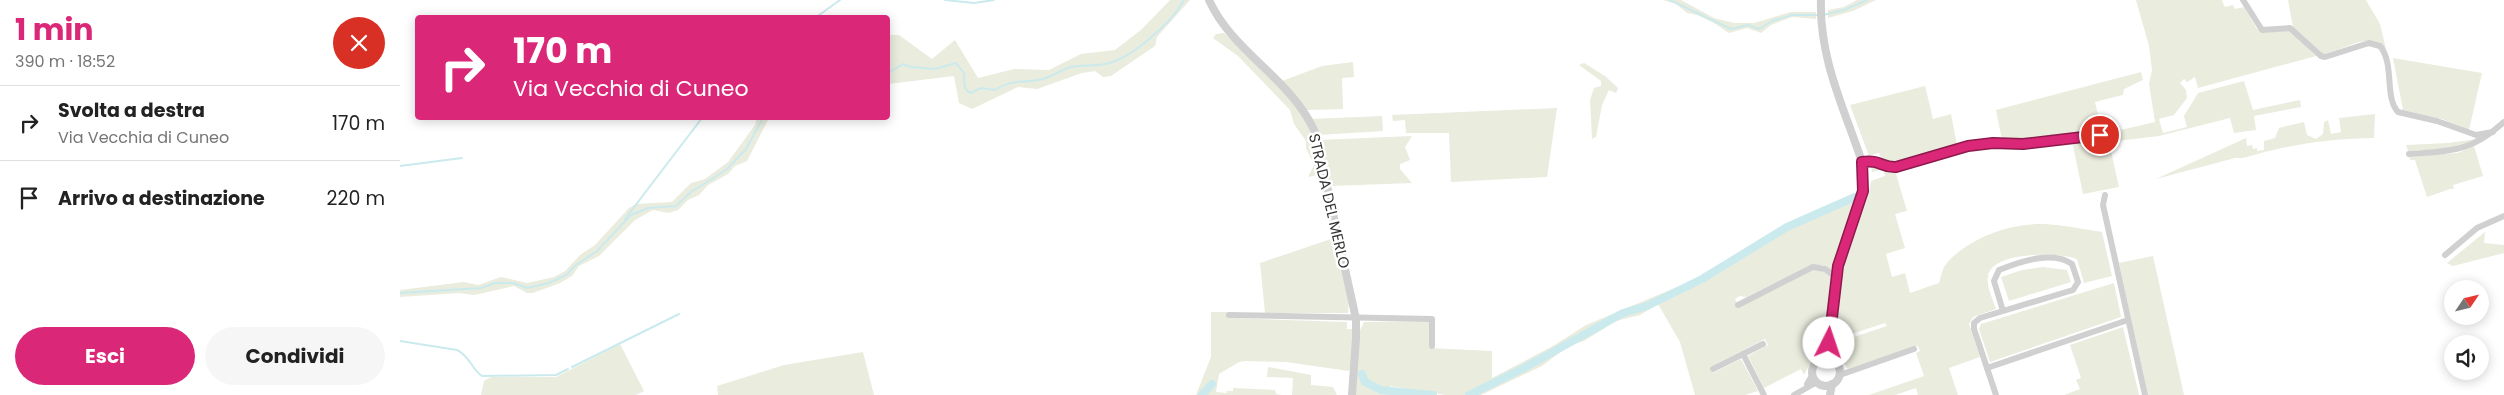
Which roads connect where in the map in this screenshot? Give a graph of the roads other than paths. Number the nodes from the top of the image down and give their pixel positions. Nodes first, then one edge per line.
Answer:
1 (1209, 0) edge
2 (1821, 0) edge
3 (2244, 0) edge
4 (2504, 122) edge
5 (2493, 132) junction
6 (2100, 135) dead end
7 (2409, 154) dead end
8 (1862, 162) junction
9 (2105, 195) dead end
10 (2504, 216) edge
11 (2445, 255) dead end
12 (1836, 277) junction
13 (1738, 305) dead end
14 (2003, 311) junction
15 (1229, 316) dead end
16 (1356, 319) junction
17 (2128, 320) junction
18 (1763, 344) dead end
19 (1432, 346) dead end
20 (1828, 346) junction
21 (1914, 349) dead end
22 (1743, 354) junction
23 (1822, 359) junction
24 (1832, 359) junction
25 (1987, 368) junction
26 (1713, 369) dead end
27 (1840, 372) junction
28 (1813, 374) junction
29 (1824, 384) junction
30 (1804, 387) junction
31 (1352, 395) edge
32 (1764, 395) edge
33 (1794, 395) edge
34 (1829, 395) edge
35 (1996, 395) edge
36 (2145, 395) edge

1 - 16 street, STRADA DEL MERLO
2 - 8 street
3 - 5 street
4 - 5 street
5 - 7 street
6 - 8 street
8 - 12 street
9 - 17 street
10 - 11 street
12 - 13 street
12 - 20 street
14 - 14 street
14 - 25 street
15 - 16 street
16 - 19 street
16 - 31 street, STRADA DEL MERLO
17 - 25 street
17 - 36 street
18 - 22 street
20 - 23 street
20 - 24 street
21 - 27 street
22 - 26 street
22 - 32 street
23 - 24 street
23 - 28 street
24 - 27 street
25 - 35 street
27 - 29 street
28 - 29 street
28 - 30 street
29 - 30 street
29 - 34 street
30 - 33 street

